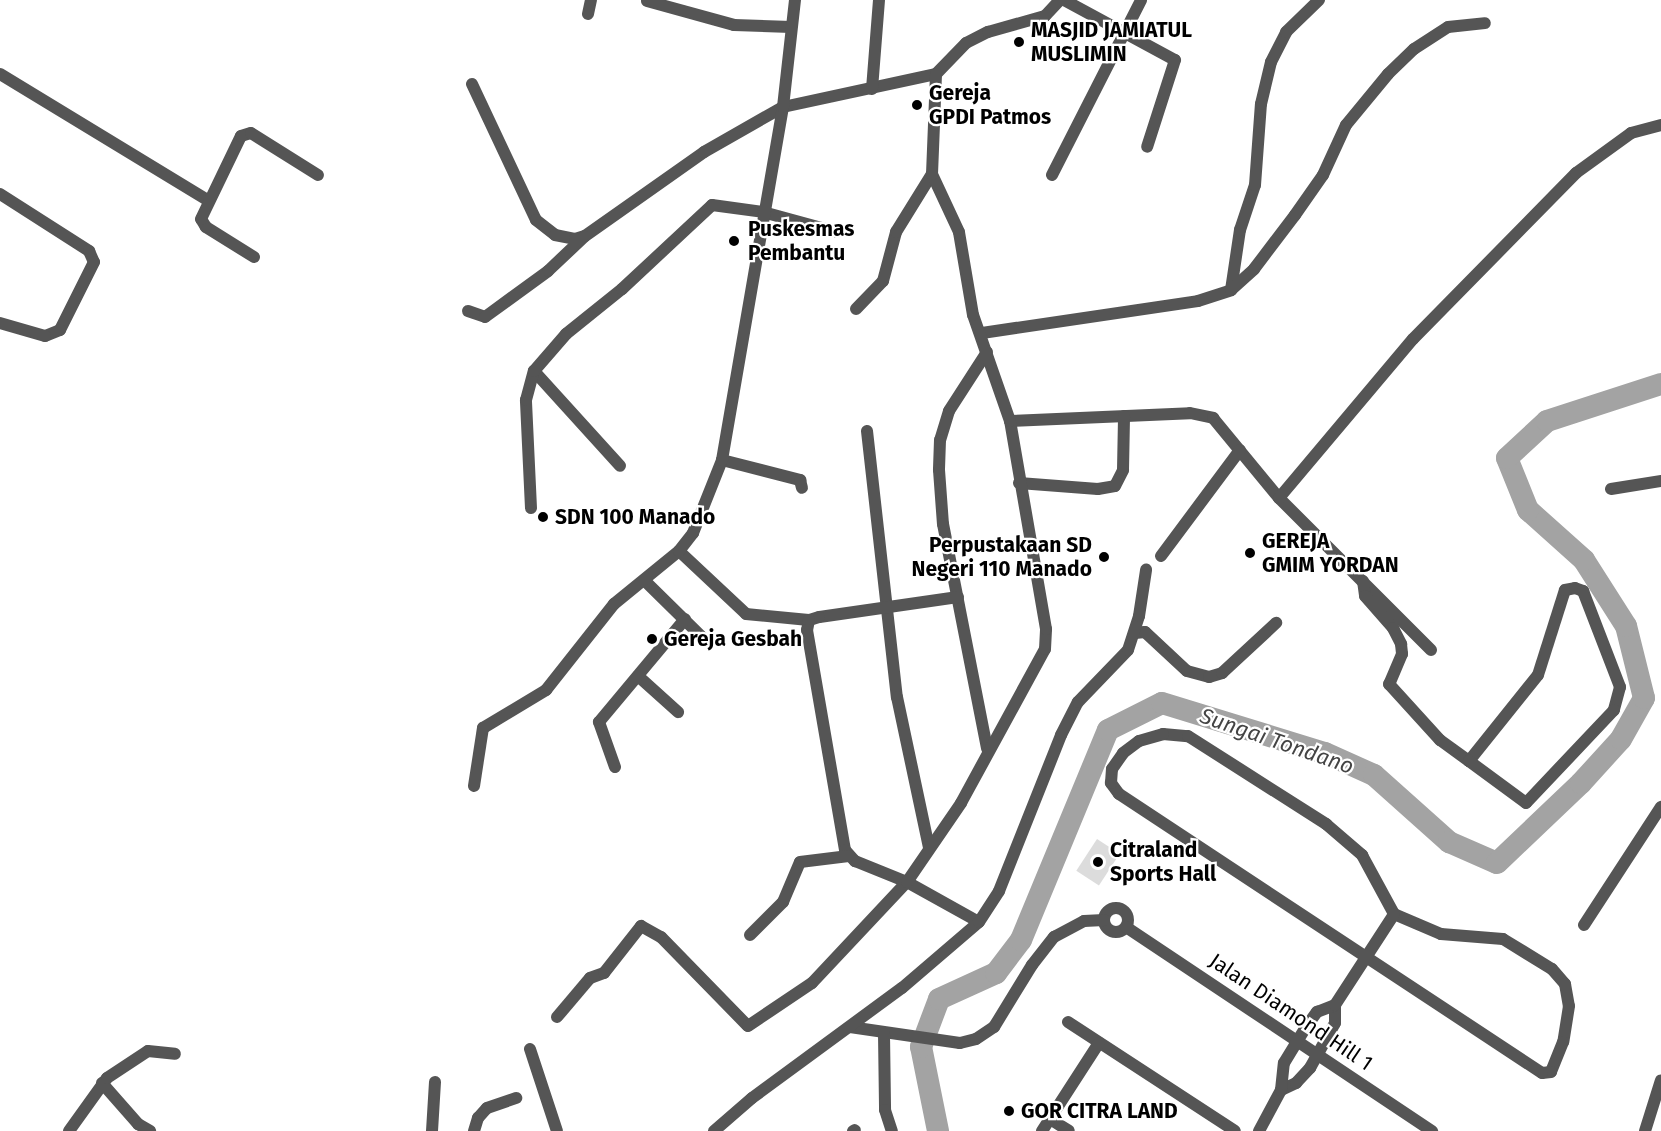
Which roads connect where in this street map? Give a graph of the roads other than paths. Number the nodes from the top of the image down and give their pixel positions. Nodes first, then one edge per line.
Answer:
1 (591, 0) edge
2 (795, 0) edge
3 (879, 0) edge
4 (1062, 0) edge
5 (1141, 0) edge
6 (1318, 0) edge
7 (647, 1) edge
8 (588, 14) dead end
9 (1485, 22) dead end
10 (791, 27) junction
11 (1124, 32) junction
12 (0, 74) edge
13 (936, 74) junction
14 (472, 84) dead end
15 (872, 89) junction
16 (783, 108) junction
17 (1661, 125) edge
18 (1147, 147) dead end
19 (932, 174) junction
20 (318, 175) dead end
21 (1052, 176) dead end
22 (0, 194) edge
23 (207, 200) junction
24 (763, 212) junction
25 (836, 232) dead end
26 (585, 236) junction
27 (254, 258) dead end
28 (1231, 290) junction
29 (856, 309) dead end
30 (468, 311) dead end
31 (0, 323) edge
32 (982, 333) junction
33 (987, 352) junction
34 (534, 371) junction
35 (1124, 416) junction
36 (1010, 421) junction
37 (867, 431) dead end
38 (1240, 450) junction
39 (722, 460) junction
40 (620, 466) dead end
41 (1661, 481) edge
42 (1019, 483) junction
43 (802, 488) dead end
44 (1611, 489) dead end
45 (1279, 498) junction
46 (531, 508) dead end
47 (679, 551) junction
48 (1161, 556) dead end
49 (1146, 570) dead end
50 (645, 581) junction
51 (1363, 581) junction
52 (958, 597) junction
53 (884, 607) junction
54 (685, 619) junction
55 (810, 620) junction
56 (1276, 624) dead end
57 (1135, 633) junction
58 (704, 639) dead end
59 (1431, 650) dead end
60 (638, 676) junction
61 (678, 712) dead end
62 (987, 749) junction
63 (1469, 761) junction
64 (615, 766) dead end
65 (474, 786) dead end
66 (1661, 807) edge
67 (929, 848) junction
68 (849, 856) junction
69 (907, 882) junction
70 (1394, 914) junction
71 (1104, 920) junction
72 (979, 922) junction
73 (1584, 924) dead end
74 (1126, 927) junction
75 (750, 935) dead end
76 (1366, 960) junction
77 (1335, 1005) junction
78 (557, 1017) dead end
79 (1068, 1022) dead end
80 (850, 1027) junction
81 (884, 1034) junction
82 (1298, 1040) junction
83 (1099, 1043) junction
84 (530, 1049) dead end
85 (175, 1054) dead end
86 (1318, 1054) junction
87 (1661, 1080) edge
88 (435, 1082) dead end
89 (102, 1083) junction
90 (1281, 1090) junction
91 (516, 1098) dead end
92 (1050, 1119) junction
93 (69, 1131) edge
94 (150, 1131) edge
95 (432, 1131) edge
96 (474, 1131) edge
97 (556, 1131) edge
98 (714, 1131) edge
99 (892, 1131) edge
100 (1042, 1131) edge
101 (1069, 1131) edge
102 (1235, 1131) edge
103 (1259, 1131) edge
104 (1432, 1131) edge
105 (1645, 1131) edge

1 - 8 street
2 - 10 street
3 - 15 street
4 - 11 street
4 - 13 street
5 - 11 street
6 - 28 street
7 - 10 street
9 - 28 street
10 - 16 street
11 - 18 street
11 - 21 street
12 - 23 street
13 - 15 street
13 - 19 street
14 - 26 street
15 - 16 street
16 - 24 street
16 - 26 street
17 - 45 street
19 - 29 street
19 - 32 street
20 - 23 street
22 - 31 street
23 - 27 street
24 - 25 street
24 - 34 street
24 - 39 street
26 - 30 street
28 - 32 street
32 - 33 street
33 - 36 street
33 - 52 street
34 - 40 street
34 - 46 street
35 - 36 street
35 - 38 street
35 - 42 street
36 - 42 street
37 - 53 street
38 - 45 street
38 - 48 street
39 - 43 street
39 - 47 street
41 - 44 street
42 - 62 street
45 - 51 street
47 - 50 street
47 - 55 street
49 - 57 street
50 - 54 street
50 - 65 street
51 - 59 street
51 - 63 street
52 - 53 street
52 - 62 street
53 - 55 street
53 - 67 street
54 - 58 street
54 - 60 street
55 - 68 street
56 - 57 street
57 - 72 street
60 - 61 street
60 - 64 street
62 - 67 street
63 - 63 street
66 - 73 street
67 - 69 street
68 - 69 street
68 - 75 street
69 - 72 street
69 - 78 street
70 - 76 street
70 - 76 street
70 - 76 street
71 - 74 street
71 - 74 street
71 - 81 street
72 - 80 street
74 - 82 street, Jalan Diamond Hill 1
76 - 77 street
77 - 82 street
77 - 86 street
79 - 83 street
80 - 81 street
80 - 98 street
81 - 99 street
82 - 86 street, Jalan Diamond Hill 1
82 - 90 street
83 - 92 street
83 - 102 street
84 - 97 street
85 - 89 street
86 - 90 street
86 - 104 street, Jalan Diamond Hill 1
87 - 105 street
88 - 95 street
89 - 93 street
89 - 94 street
90 - 103 street
91 - 96 street
92 - 100 street
92 - 101 street

